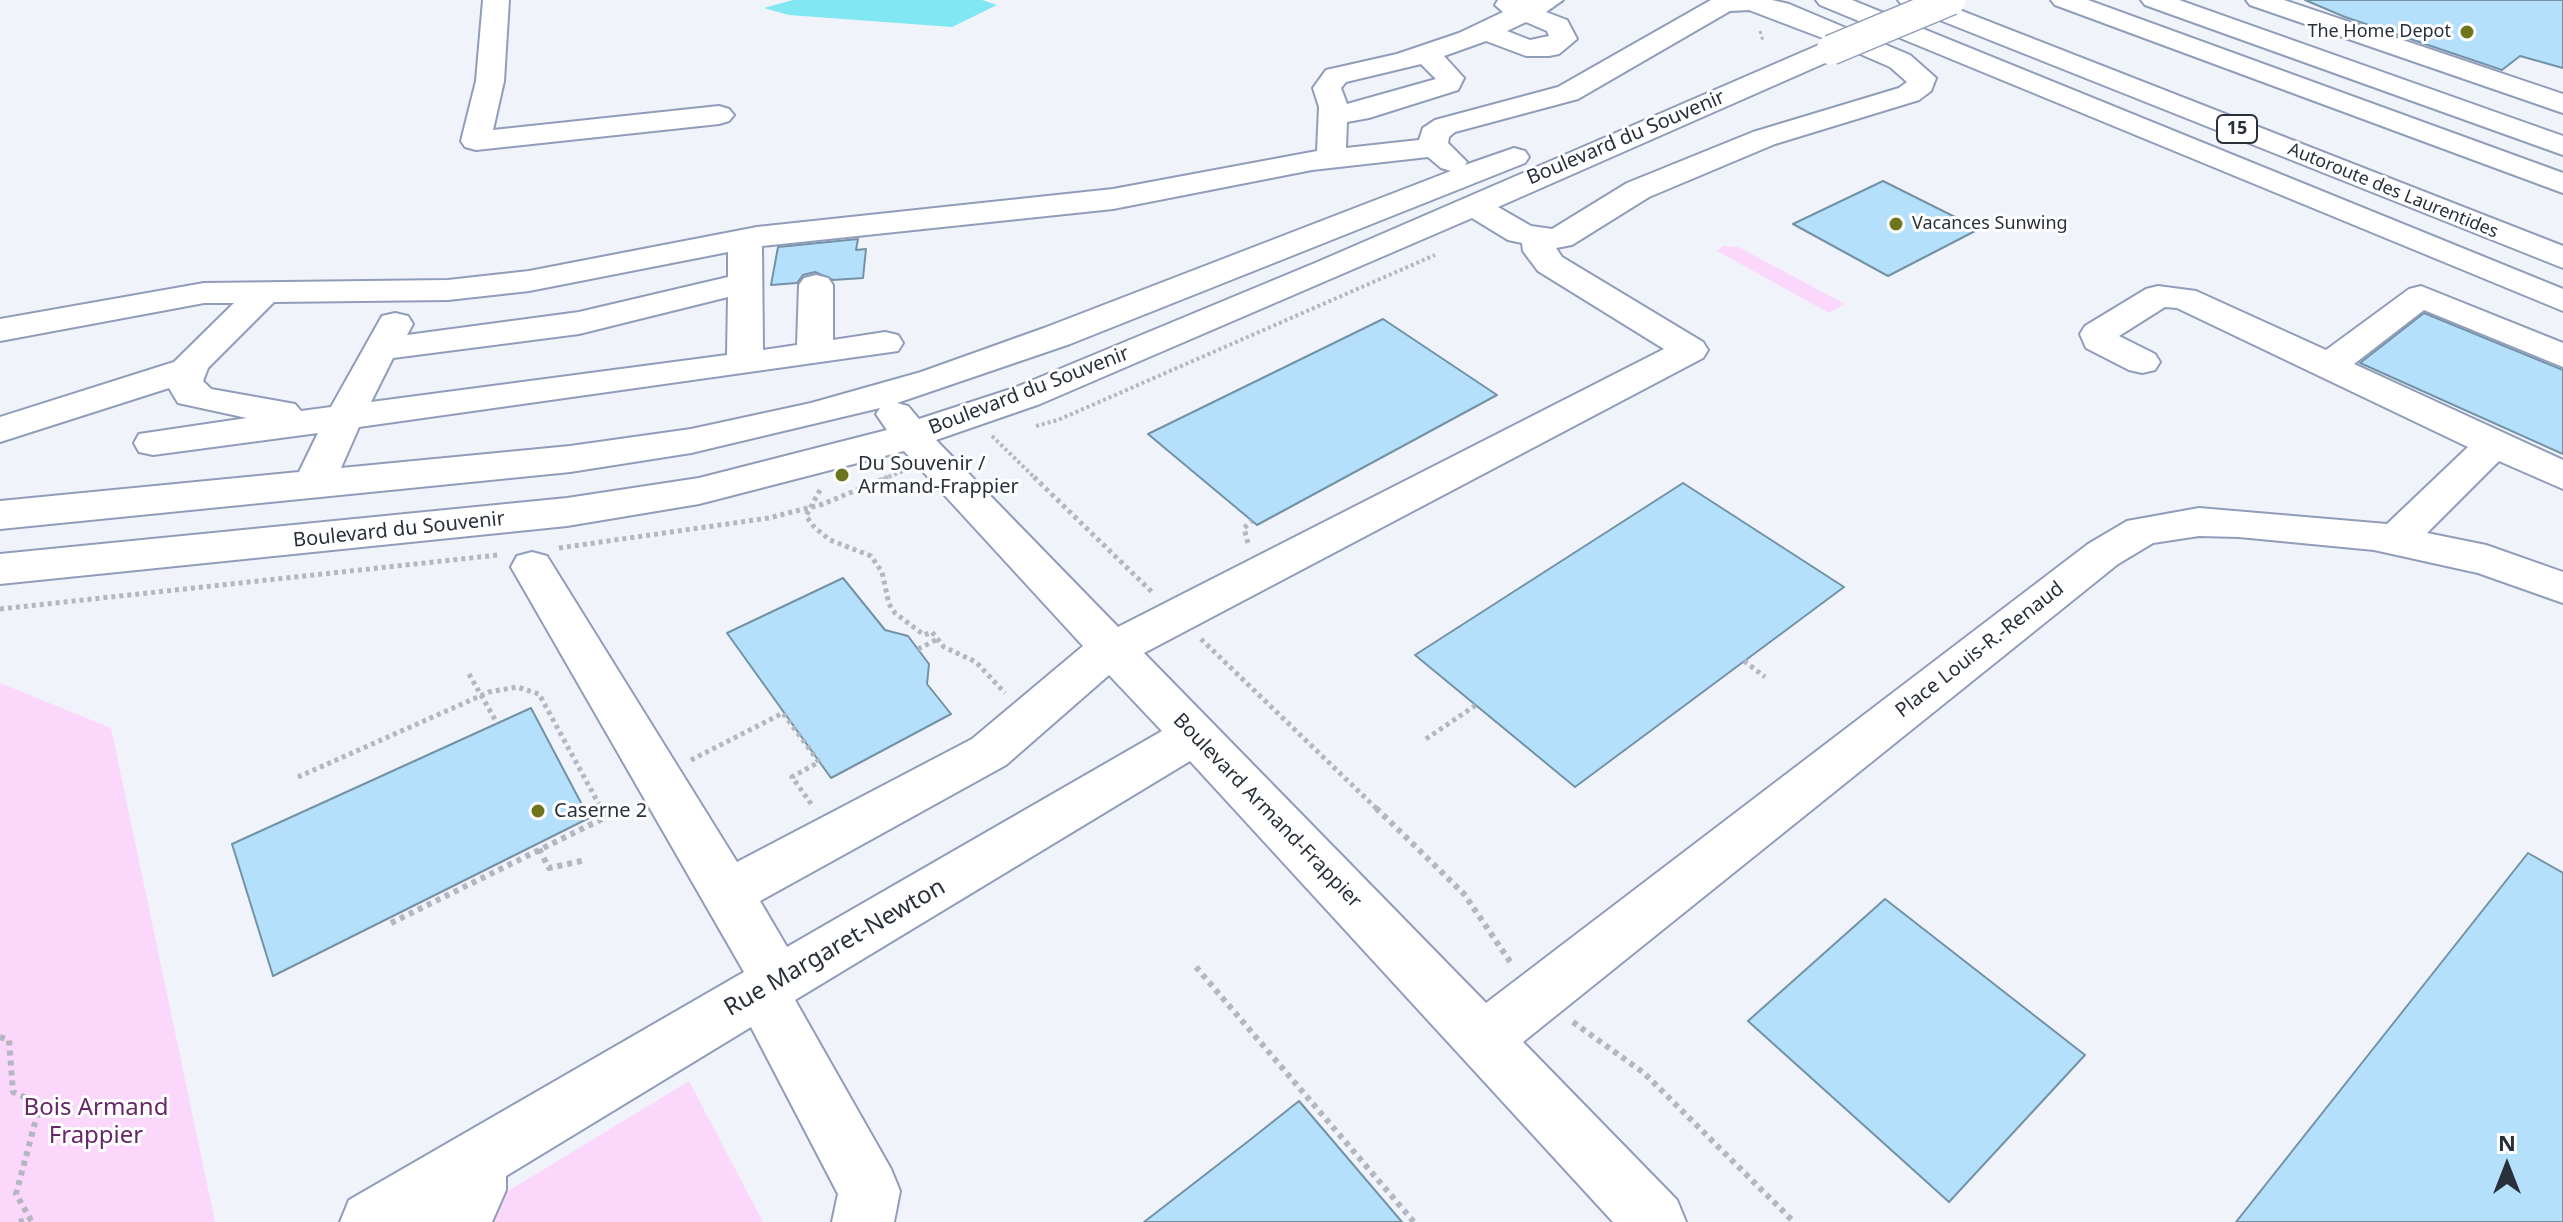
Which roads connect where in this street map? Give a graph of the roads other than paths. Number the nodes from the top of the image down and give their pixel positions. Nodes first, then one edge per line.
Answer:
1 (496, 0) edge
2 (1498, 0) edge
3 (1550, 0) edge
4 (1829, 0) edge
5 (1901, 0) edge
6 (1911, 0) edge
7 (1951, 0) edge
8 (2064, 0) edge
9 (2154, 0) edge
10 (2259, 0) edge
11 (1736, 1) edge
12 (1526, 14) junction
13 (1486, 32) junction
14 (1818, 44) junction
15 (1425, 54) junction
16 (2555, 93) edge
17 (1332, 114) junction
18 (719, 115) dead end
19 (2563, 146) edge
20 (1435, 147) junction
21 (1334, 158) junction
22 (2563, 184) edge
23 (1472, 189) junction
24 (1538, 238) junction
25 (745, 239) junction
26 (2563, 258) edge
27 (562, 276) junction
28 (745, 283) junction
29 (816, 285) dead end
30 (420, 291) junction
31 (265, 292) junction
32 (2563, 301) edge
33 (552, 327) junction
34 (0, 330) edge
35 (885, 343) dead end
36 (380, 349) junction
37 (815, 353) junction
38 (2563, 356) edge
39 (2142, 362) dead end
40 (745, 364) junction
41 (2328, 366) junction
42 (186, 370) junction
43 (686, 373) junction
44 (537, 393) junction
45 (897, 416) junction
46 (344, 420) junction
47 (0, 430) edge
48 (691, 441) junction
49 (153, 443) dead end
50 (2494, 444) junction
51 (2563, 476) edge
52 (313, 485) junction
53 (699, 491) junction
54 (0, 515) edge
55 (2406, 540) junction
56 (532, 567) dead end
57 (0, 569) edge
58 (2563, 588) edge
59 (1112, 650) junction
60 (1194, 735) junction
61 (725, 888) junction
62 (769, 987) junction
63 (1483, 1039) junction
64 (476, 1161) junction
65 (371, 1222) edge
66 (461, 1222) edge
67 (863, 1222) edge
68 (1655, 1222) edge

1 - 18 main road
2 - 12 main road
3 - 12 main road
4 - 32 main road
5 - 14 main road, Boulevard du Souvenir
6 - 26 main road, Autoroute des Laurentides / 15
7 - 14 main road, Boulevard du Souvenir, bridge
8 - 22 main road
9 - 19 main road
10 - 16 main road
11 - 20 main road
11 - 24 main road
12 - 13 main road
12 - 13 main road
13 - 15 main road
14 - 23 main road, Boulevard du Souvenir
15 - 17 main road
15 - 17 main road
17 - 21 main road
20 - 21 main road
20 - 23 main road
21 - 25 main road
23 - 24 main road
23 - 45 main road, Boulevard du Souvenir
23 - 45 main road, Boulevard du Souvenir
24 - 59 main road
25 - 27 main road
25 - 28 main road
27 - 30 main road
27 - 33 main road
28 - 33 main road
28 - 40 main road
29 - 37 main road
30 - 31 main road
30 - 36 main road
31 - 34 main road
31 - 42 main road
33 - 36 main road
33 - 44 main road
35 - 37 main road
36 - 46 main road
37 - 40 main road
38 - 41 main road
39 - 41 main road
40 - 43 main road
41 - 50 main road
42 - 46 main road
42 - 47 main road
43 - 44 main road
43 - 48 main road
44 - 46 main road
45 - 48 main road, Boulevard du Souvenir
45 - 53 main road, Boulevard du Souvenir
45 - 59 main road, Boulevard Armand-Frappier
46 - 49 main road
46 - 52 main road
48 - 52 main road, Boulevard du Souvenir
48 - 53 main road
50 - 51 main road
50 - 55 main road
52 - 54 main road, Boulevard du Souvenir
53 - 57 main road, Boulevard du Souvenir
55 - 58 main road, Place Louis-R.-Renaud
55 - 63 main road, Place Louis-R.-Renaud
56 - 61 main road
59 - 60 main road, Boulevard Armand-Frappier
59 - 61 main road
60 - 62 main road, Rue Margaret-Newton
60 - 63 main road, Boulevard Armand-Frappier
61 - 62 main road
62 - 64 main road, Rue Margaret-Newton
62 - 67 main road
63 - 68 main road, Boulevard Armand-Frappier
64 - 65 main road, Rue Margaret-Newton
64 - 66 main road

